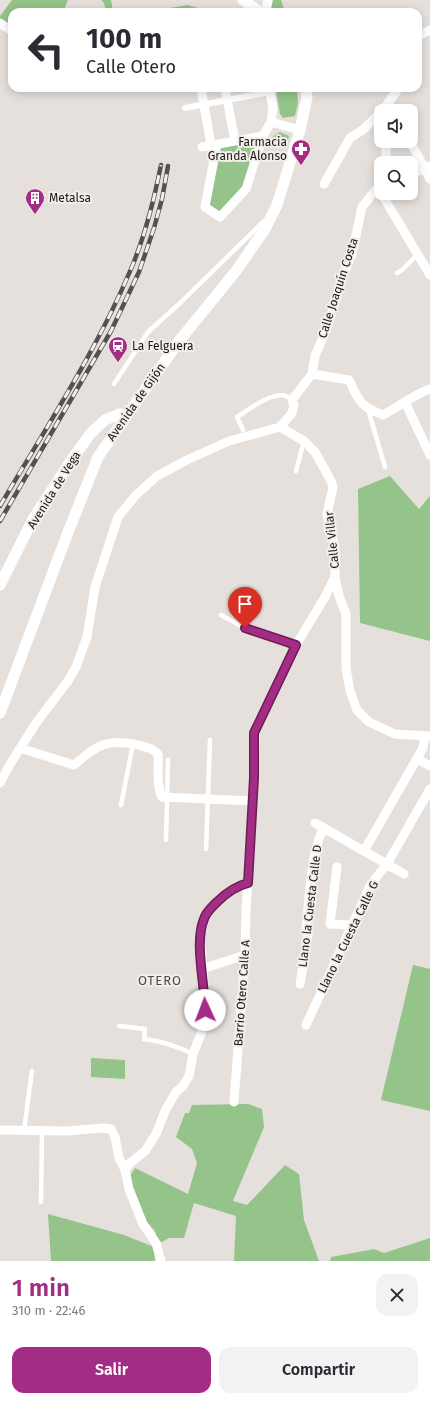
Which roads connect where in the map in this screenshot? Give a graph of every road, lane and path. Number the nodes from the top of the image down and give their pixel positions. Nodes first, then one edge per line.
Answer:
1 (246, 0) edge
2 (255, 8) edge
3 (202, 92) edge
4 (226, 92) edge
5 (261, 92) edge
6 (270, 92) edge
7 (306, 92) edge
8 (396, 92) edge
9 (227, 100) junction
10 (388, 104) edge
11 (204, 105) junction
12 (184, 108) dead end
13 (374, 119) edge
14 (271, 122) junction
15 (300, 130) junction
16 (264, 136) junction
17 (235, 141) junction
18 (214, 145) junction
19 (202, 147) dead end
20 (415, 148) edge
21 (427, 167) edge
22 (430, 179) edge
23 (324, 184) dead end
24 (374, 196) edge
25 (386, 200) edge
26 (273, 213) junction
27 (418, 254) junction
28 (397, 273) dead end
29 (430, 275) edge
30 (312, 374) junction
31 (114, 384) dead end
32 (430, 389) edge
33 (292, 400) junction
34 (405, 402) junction
35 (368, 409) junction
36 (126, 415) junction
37 (280, 427) junction
38 (243, 430) dead end
39 (304, 441) junction
40 (430, 455) edge
41 (385, 467) dead end
42 (296, 471) dead end
43 (335, 577) junction
44 (0, 585) edge
45 (221, 615) dead end
46 (296, 645) junction
47 (0, 713) edge
48 (427, 736) edge
49 (210, 740) dead end
50 (133, 744) junction
51 (20, 748) junction
52 (417, 759) junction
53 (168, 760) dead end
54 (430, 766) edge
55 (0, 783) edge
56 (430, 789) edge
57 (167, 797) junction
58 (208, 799) junction
59 (253, 801) junction
60 (121, 805) dead end
61 (166, 840) dead end
62 (206, 849) dead end
63 (364, 851) junction
64 (387, 864) junction
65 (337, 867) dead end
66 (404, 874) dead end
67 (248, 883) junction
68 (352, 925) junction
69 (245, 955) junction
70 (202, 969) junction
71 (300, 984) dead end
72 (119, 1026) dead end
73 (306, 1026) dead end
74 (192, 1054) junction
75 (32, 1071) dead end
76 (234, 1102) dead end
77 (0, 1130) edge
78 (24, 1130) junction
79 (42, 1130) junction
80 (125, 1170) junction
81 (41, 1202) dead end
82 (161, 1261) edge

1 - 2 street
3 - 11 street
4 - 9 street
5 - 9 street
6 - 14 street
7 - 15 street, Avenida de Gijón
8 - 10 street
9 - 11 street
9 - 17 street
11 - 12 street
11 - 18 street
13 - 23 street
14 - 15 street
14 - 16 street
15 - 26 street, Avenida de Gijón
16 - 17 street
16 - 18 street
17 - 18 street
18 - 19 street
20 - 21 street
21 - 22 street
24 - 30 street, Calle Joaquín Costa
25 - 27 street
26 - 31 lane
26 - 36 street, Avenida de Gijón
27 - 28 lane
27 - 29 street
30 - 33 street, Calle Joaquín Costa
30 - 35 street
32 - 34 street
33 - 37 street, Calle Joaquín Costa
33 - 38 lane
34 - 35 street
34 - 40 street
35 - 41 lane
36 - 44 street, Avenida de Vega
36 - 47 street, Avenida de Gijón
37 - 39 street, Calle Villar
37 - 51 street
39 - 42 lane
39 - 43 street, Calle Villar
43 - 46 street
43 - 48 street
45 - 46 lane
46 - 59 street, Barrio Otero Calle A
48 - 52 street
49 - 58 lane
50 - 51 street
50 - 57 street
50 - 60 lane
51 - 55 street
52 - 54 street
52 - 63 street
53 - 57 lane
56 - 64 street, Llano la Cuesta Calle G
57 - 58 street
57 - 61 lane
58 - 59 street
58 - 62 lane
59 - 67 street, Barrio Otero Calle A
63 - 64 street
63 - 71 street, Llano la Cuesta Calle D
64 - 66 street
64 - 68 street, Llano la Cuesta Calle G
65 - 68 street, Llano la Cuesta Calle D
67 - 69 street, Barrio Otero Calle A
67 - 70 street
68 - 73 street, Llano la Cuesta Calle G
69 - 70 street
69 - 76 street, Barrio Otero Calle A
70 - 74 street
72 - 74 lane
74 - 80 street
75 - 78 lane
77 - 78 street
78 - 79 street
79 - 80 street
79 - 81 lane
80 - 82 street

